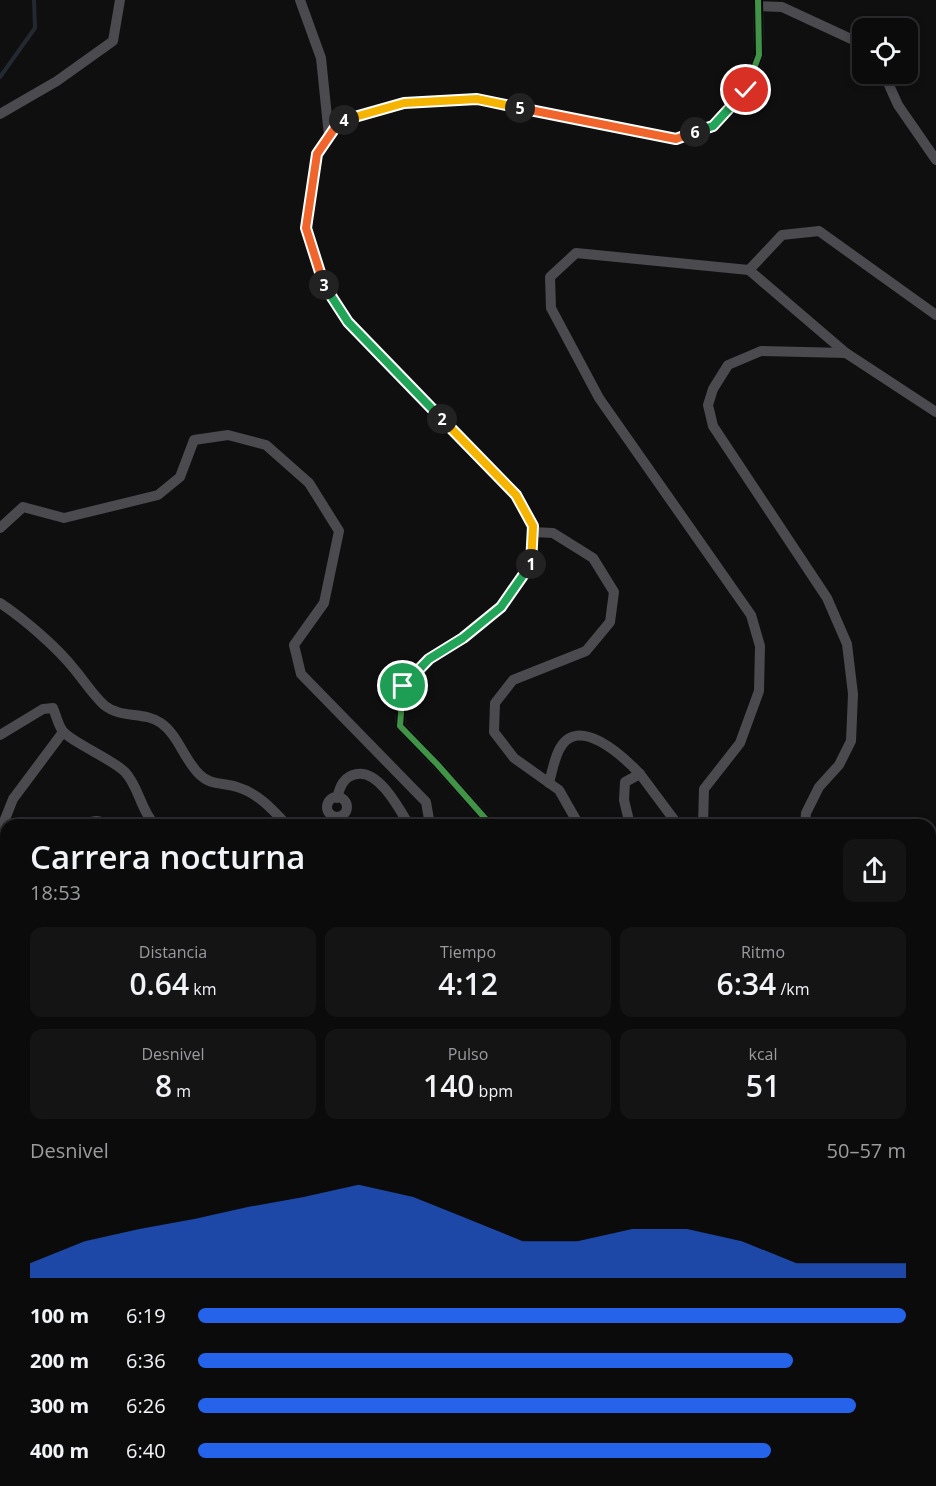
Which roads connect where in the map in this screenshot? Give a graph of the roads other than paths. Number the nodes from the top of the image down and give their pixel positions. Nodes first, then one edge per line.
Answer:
1 (120, 0) edge
2 (300, 0) edge
3 (759, 3) edge
4 (852, 39) edge
5 (889, 84) edge
6 (0, 114) edge
7 (329, 136) junction
8 (936, 160) edge
9 (749, 270) junction
10 (936, 315) edge
11 (846, 352) junction
12 (936, 412) edge
13 (0, 528) edge
14 (532, 532) junction
15 (0, 603) edge
16 (63, 732) junction
17 (0, 735) edge
18 (640, 774) junction
19 (549, 783) junction
20 (337, 798) dead end
21 (5, 819) edge
22 (150, 819) edge
23 (281, 819) edge
24 (405, 819) edge
25 (429, 819) edge
26 (486, 819) edge
27 (576, 819) edge
28 (629, 819) edge
29 (674, 819) edge
30 (703, 819) edge
31 (806, 819) edge

1 - 6 street
2 - 7 street
3 - 4 street
3 - 7 street
5 - 8 street
7 - 14 street
9 - 10 street
9 - 11 street
9 - 30 street
11 - 12 street
11 - 31 street
13 - 25 street
14 - 19 street
14 - 26 street
15 - 23 street
16 - 17 street
16 - 21 street
16 - 22 street
18 - 19 street
18 - 28 street
18 - 29 street
19 - 27 street
20 - 24 street

